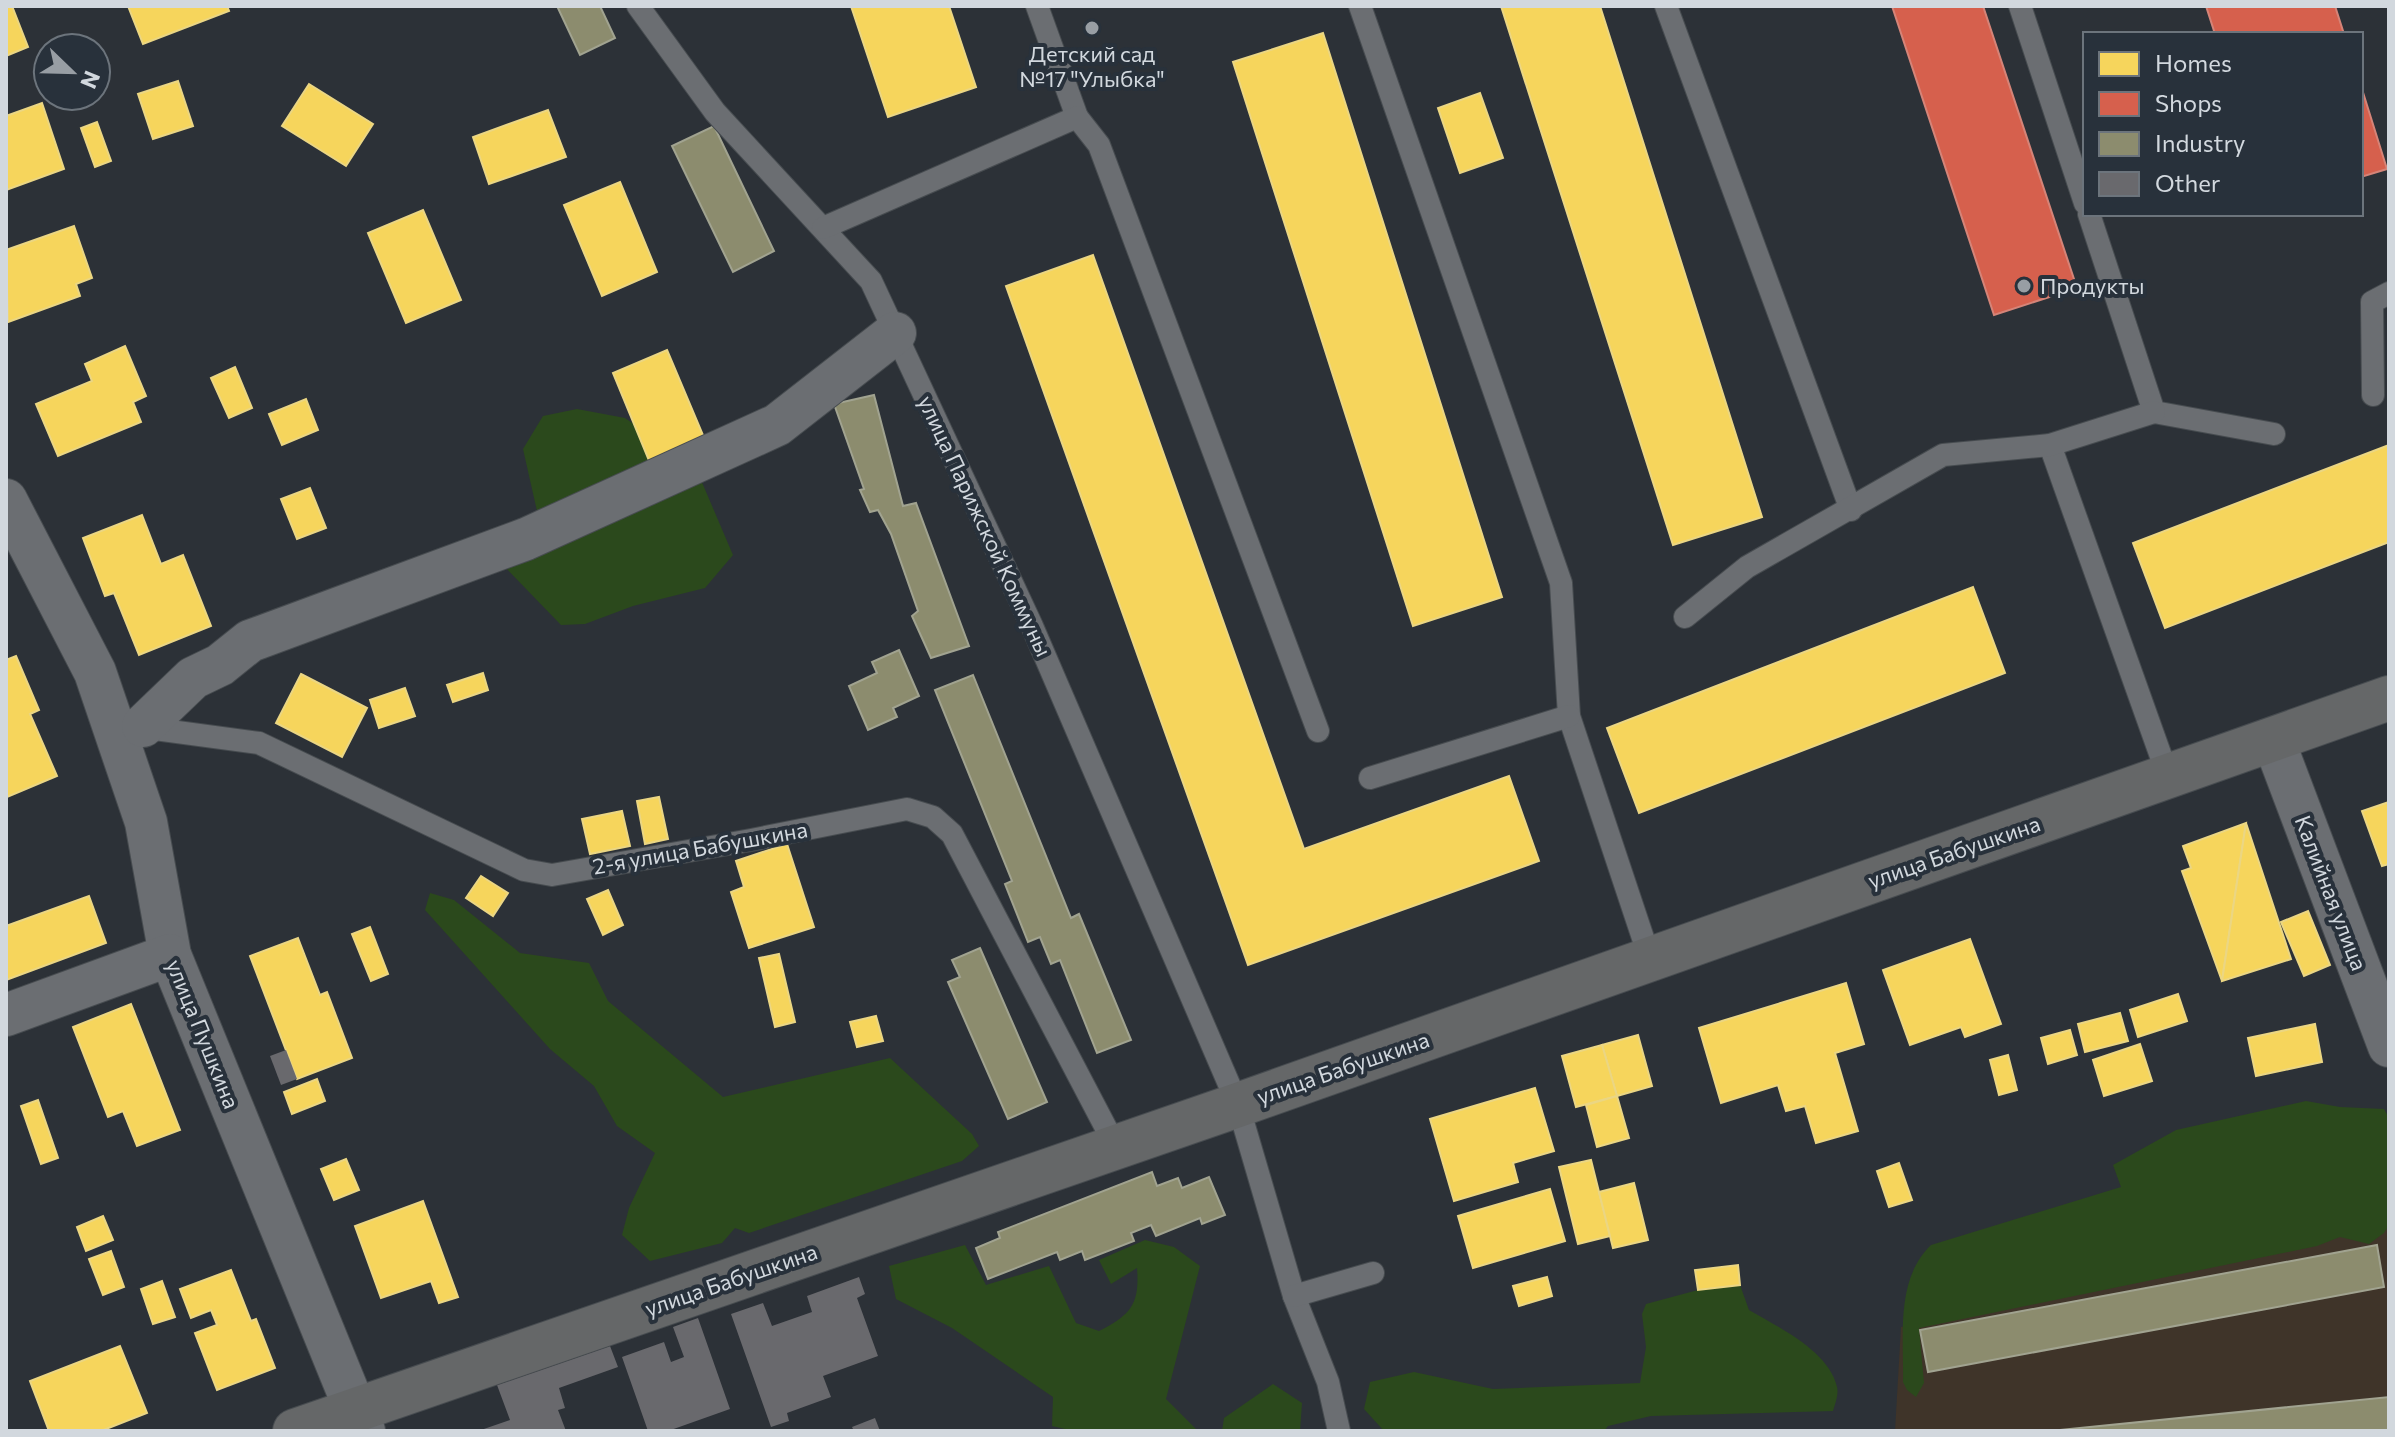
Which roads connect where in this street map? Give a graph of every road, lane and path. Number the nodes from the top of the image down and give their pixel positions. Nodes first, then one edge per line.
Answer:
1 (638, 6) edge
2 (1037, 6) edge
3 (1360, 6) edge
4 (1666, 6) edge
5 (2020, 6) edge
6 (1077, 117) junction
7 (2083, 197) edge
8 (2090, 216) edge
9 (823, 228) junction
10 (2389, 293) edge
11 (895, 333) junction
12 (2373, 395) dead end
13 (2154, 412) junction
14 (2274, 434) dead end
15 (2050, 445) junction
16 (6, 500) edge
17 (1851, 510) junction
18 (1685, 617) dead end
19 (2389, 698) edge
20 (1569, 716) junction
21 (130, 730) junction
22 (1318, 731) dead end
23 (2273, 739) junction
24 (2168, 776) junction
25 (1370, 778) dead end
26 (170, 955) junction
27 (1650, 959) junction
28 (6, 1015) edge
29 (2389, 1046) edge
30 (1238, 1105) junction
31 (1116, 1147) junction
32 (1373, 1273) dead end
33 (1294, 1296) junction
34 (360, 1420) edge
35 (295, 1431) edge
36 (1339, 1431) edge

1 - 9 lane, улица Парижской Коммуны
2 - 6 lane
3 - 20 lane
4 - 17 lane
5 - 7 lane
6 - 9 lane
6 - 22 lane
8 - 13 lane
9 - 11 lane, улица Парижской Коммуны
10 - 12 lane
11 - 21 street
11 - 30 lane, улица Парижской Коммуны
13 - 14 lane
13 - 15 lane
15 - 17 lane
15 - 24 lane
16 - 21 street, улица Пушкина
17 - 18 lane
19 - 23 street, улица Бабушкина
20 - 25 lane
20 - 27 lane
21 - 26 street, улица Пушкина
21 - 31 lane, 2-я улица Бабушкина
23 - 24 street, улица Бабушкина
23 - 29 street, Калийная улица
24 - 27 street, улица Бабушкина
26 - 28 street
26 - 34 street, улица Пушкина
27 - 30 street, улица Бабушкина
30 - 31 street, улица Бабушкина
30 - 33 lane, улица Парижской Коммуны
31 - 34 street, улица Бабушкина
32 - 33 lane
33 - 36 lane, улица Парижской Коммуны
34 - 35 street, улица Бабушкина

